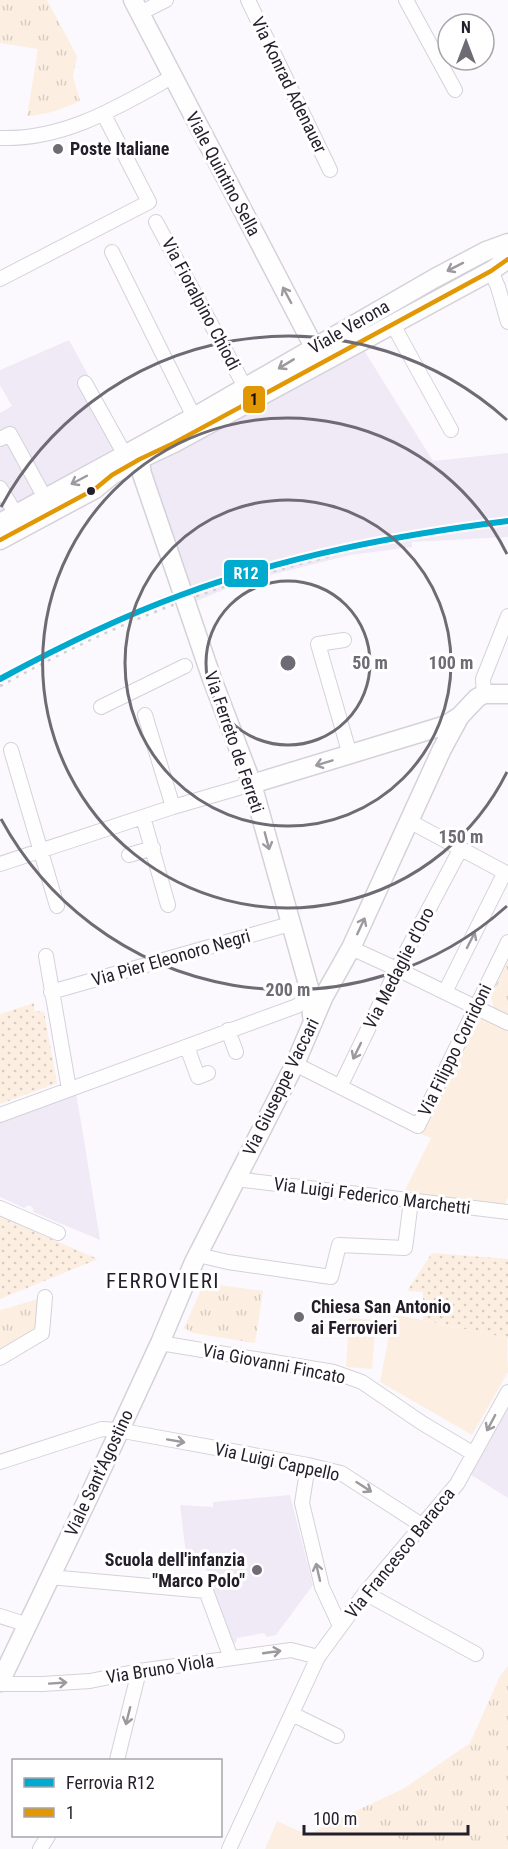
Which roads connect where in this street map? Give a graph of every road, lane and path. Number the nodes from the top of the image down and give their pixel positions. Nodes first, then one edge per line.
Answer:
1 (166, 0) edge
2 (248, 0) edge
3 (406, 0) edge
4 (136, 7) edge
5 (172, 77) junction
6 (455, 90) dead end
7 (104, 115) junction
8 (0, 138) edge
9 (330, 170) dead end
10 (156, 222) dead end
11 (508, 243) edge
12 (112, 252) dead end
13 (508, 259) edge
14 (491, 271) junction
15 (0, 279) edge
16 (508, 322) edge
17 (392, 323) junction
18 (314, 347) junction
19 (85, 383) dead end
20 (245, 387) junction
21 (194, 417) junction
22 (451, 430) dead end
23 (171, 437) junction
24 (0, 439) edge
25 (132, 457) junction
26 (0, 488) edge
27 (95, 489) junction
28 (150, 497) junction
29 (45, 498) junction
30 (16, 514) junction
31 (0, 523) edge
32 (0, 540) edge
33 (508, 616) edge
34 (344, 640) dead end
35 (185, 666) dead end
36 (484, 694) junction
37 (508, 694) edge
38 (101, 708) dead end
39 (145, 715) dead end
40 (460, 716) junction
41 (420, 735) junction
42 (442, 749) junction
43 (11, 750) dead end
44 (351, 755) junction
45 (252, 784) junction
46 (173, 807) junction
47 (143, 816) junction
48 (409, 821) junction
49 (153, 848) junction
50 (40, 849) junction
51 (460, 850) junction
52 (129, 855) dead end
53 (0, 864) edge
54 (507, 873) edge
55 (168, 905) dead end
56 (57, 906) dead end
57 (290, 924) junction
58 (508, 942) edge
59 (351, 948) junction
60 (46, 956) dead end
61 (397, 969) junction
62 (51, 992) junction
63 (445, 992) junction
64 (317, 995) junction
65 (476, 1008) junction
66 (313, 1021) joint
67 (508, 1023) edge
68 (228, 1030) junction
69 (187, 1047) junction
70 (236, 1052) dead end
71 (296, 1064) junction
72 (208, 1073) dead end
73 (340, 1087) junction
74 (69, 1089) junction
75 (0, 1115) edge
76 (236, 1179) junction
77 (411, 1201) junction
78 (0, 1208) edge
79 (508, 1212) edge
80 (58, 1233) dead end
81 (196, 1258) junction
82 (45, 1297) dead end
83 (160, 1343) junction
84 (0, 1358) edge
85 (508, 1392) edge
86 (118, 1430) junction
87 (474, 1454) junction
88 (0, 1462) edge
89 (308, 1465) junction
90 (423, 1526) junction
91 (49, 1577) junction
92 (365, 1593) junction
93 (0, 1616) edge
94 (28, 1624) junction
95 (340, 1626) junction
96 (476, 1654) dead end
97 (318, 1657) junction
98 (231, 1658) junction
99 (139, 1671) junction
100 (0, 1683) edge
101 (292, 1714) junction
102 (337, 1736) dead end
103 (117, 1759) edge
104 (229, 1849) edge

1 - 4 street
2 - 9 street, Via Konrad Adenauer
3 - 6 street
4 - 5 main road, Viale Quintino Sella
5 - 7 street
18 -> 5 main road, Viale Quintino Sella
7 - 8 street
7 - 15 street
10 - 20 street, Via Fioralpino Chiodi
11 -> 18 main road, Viale Verona
12 - 21 street
13 - 14 main road, Viale Verona
14 - 16 street
14 - 17 main road, Viale Verona
17 - 22 street
17 - 23 main road, Viale Verona
18 -> 20 main road, Viale Verona
19 - 25 street
20 - 21 main road, Viale Verona
21 - 23 main road, Viale Verona
23 - 25 main road
23 - 28 main road, Viale Verona
24 - 29 street
25 - 27 main road
25 - 28 main road, Via Ferreto de Ferreti
25 -> 29 main road
26 - 30 street
27 - 28 main road
27 - 32 main road
28 - 45 main road, Via Ferreto de Ferreti, bridge
29 - 30 main road
30 - 31 main road
33 - 36 street
34 - 44 street
35 - 38 street
36 - 37 main road
36 - 40 main road
39 - 46 street
40 - 41 main road
40 - 42 main road, Via Giuseppe Vaccari
41 - 42 main road
41 - 44 main road
42 - 48 main road, Via Giuseppe Vaccari
43 - 50 street
44 -> 45 main road
45 - 46 street
45 -> 57 main road, Via Ferreto de Ferreti
46 - 47 street
47 - 49 street
47 - 50 street
48 - 51 street
59 -> 48 main road, Via Giuseppe Vaccari
49 - 52 street
49 - 55 street
50 - 53 street
50 - 56 street
51 - 54 street
51 - 61 street, Via Medaglie d'Oro
63 -> 54 street
57 - 62 street, Via Pier Eleonoro Negri
57 - 64 main road, Via Ferreto de Ferreti
58 - 65 street, Via Filippo Corridoni
59 - 61 street
59 - 64 main road, Via Giuseppe Vaccari
60 - 62 street
61 - 63 street
61 -> 73 street, Via Medaglie d'Oro
62 - 74 street
63 - 65 street
64 - 66 main road, Via Ferreto de Ferreti
64 - 68 street
65 - 67 street
65 - 73 street, Via Filippo Corridoni
66 - 71 main road, Via Giuseppe Vaccari
68 - 69 street
68 - 70 street
69 - 72 street
69 - 74 street
71 - 73 street
71 - 76 main road, Via Giuseppe Vaccari
74 - 75 street
76 - 77 street, Via Luigi Federico Marchetti
76 - 81 main road, Via Giuseppe Vaccari
77 - 79 street, Via Luigi Federico Marchetti
77 - 81 street
78 - 80 street
81 - 83 main road, Viale Sant'Agostino
82 - 84 street
83 - 86 main road, Viale Sant'Agostino
83 - 87 street, Via Giovanni Fincato
85 -> 87 street, Via Francesco Baracca
86 - 88 street, Via Luigi Cappello
86 -> 89 street, Via Luigi Cappello
86 - 91 main road, Viale Sant'Agostino
87 - 90 street, Via Francesco Baracca
89 -> 90 street, Via Luigi Cappello
95 -> 89 street
90 - 92 street, Via Francesco Baracca
91 - 94 main road, Viale Sant'Agostino
91 - 98 street
92 - 95 street, Via Francesco Baracca
92 - 96 street
93 - 94 street
94 - 100 main road, Viale Sant'Agostino
95 - 97 street, Via Francesco Baracca
98 -> 97 street, Via Bruno Viola
97 - 101 street, Via Francesco Baracca
98 - 99 street, Via Bruno Viola
100 -> 99 street, Via Bruno Viola
99 -> 103 street
101 - 102 street
101 - 104 street, Via Francesco Baracca

